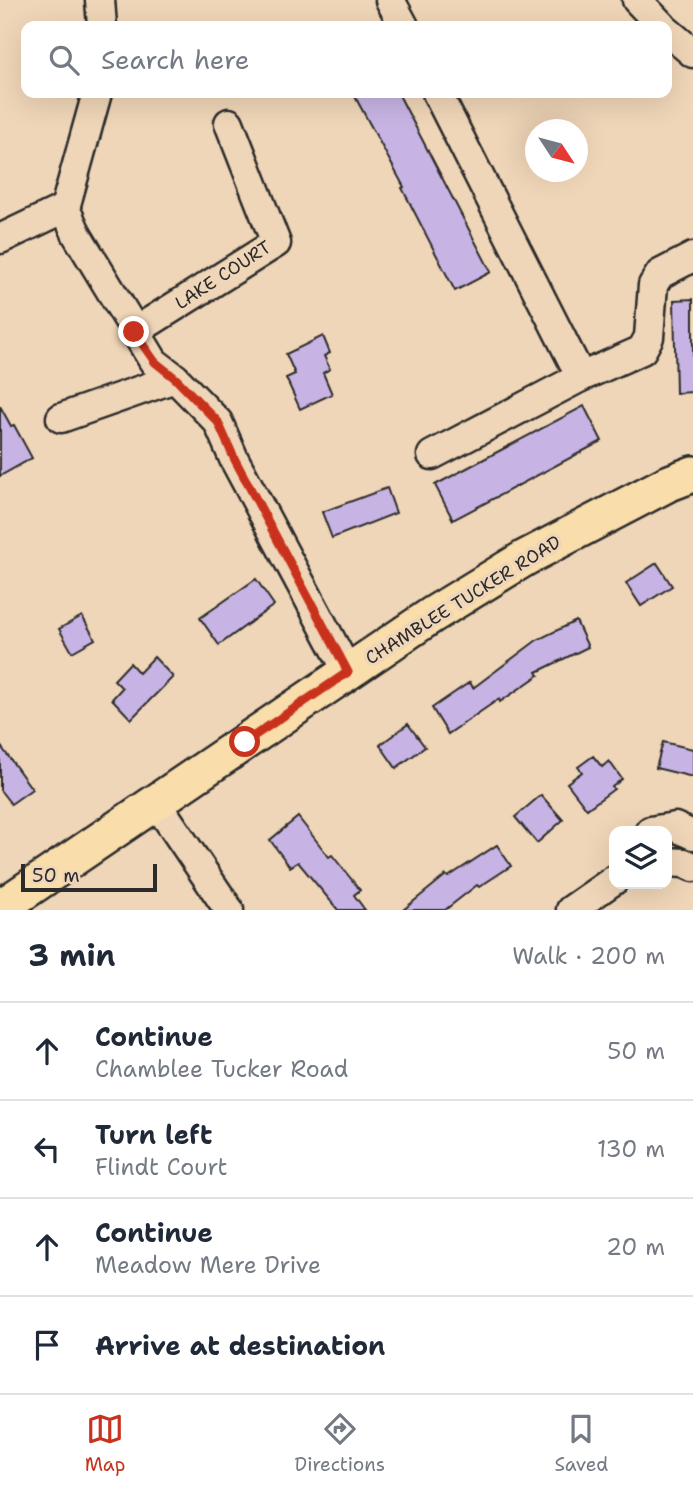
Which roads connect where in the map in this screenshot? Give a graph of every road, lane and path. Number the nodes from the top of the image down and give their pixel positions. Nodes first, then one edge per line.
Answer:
1 (100, 0) edge
2 (390, 0) edge
3 (637, 0) edge
4 (102, 21) edge
5 (401, 21) edge
6 (657, 21) edge
7 (672, 35) edge
8 (693, 53) edge
9 (96, 98) edge
10 (440, 98) edge
11 (229, 123) dead end
12 (65, 208) junction
13 (0, 239) edge
14 (686, 268) edge
15 (134, 332) junction
16 (581, 377) junction
17 (175, 378) junction
18 (61, 418) dead end
19 (432, 455) dead end
20 (693, 474) edge
21 (348, 672) junction
22 (156, 803) junction
23 (672, 827) edge
24 (693, 835) edge
25 (672, 862) edge
26 (693, 867) edge
27 (609, 882) edge
28 (0, 908) edge
29 (229, 910) edge
30 (570, 910) edge

1 - 4 street
2 - 5 street
3 - 6 street
7 - 8 street
9 - 12 street
10 - 16 street
11 - 15 street, LAKE COURT
12 - 13 street
12 - 15 street
14 - 16 street
15 - 17 street
16 - 19 street
17 - 18 street
17 - 21 street
20 - 21 main road, CHAMBLEE TUCKER ROAD
21 - 22 main road, CHAMBLEE TUCKER ROAD
22 - 28 main road, CHAMBLEE TUCKER ROAD
22 - 29 street
23 - 24 street
25 - 26 street
27 - 30 street

